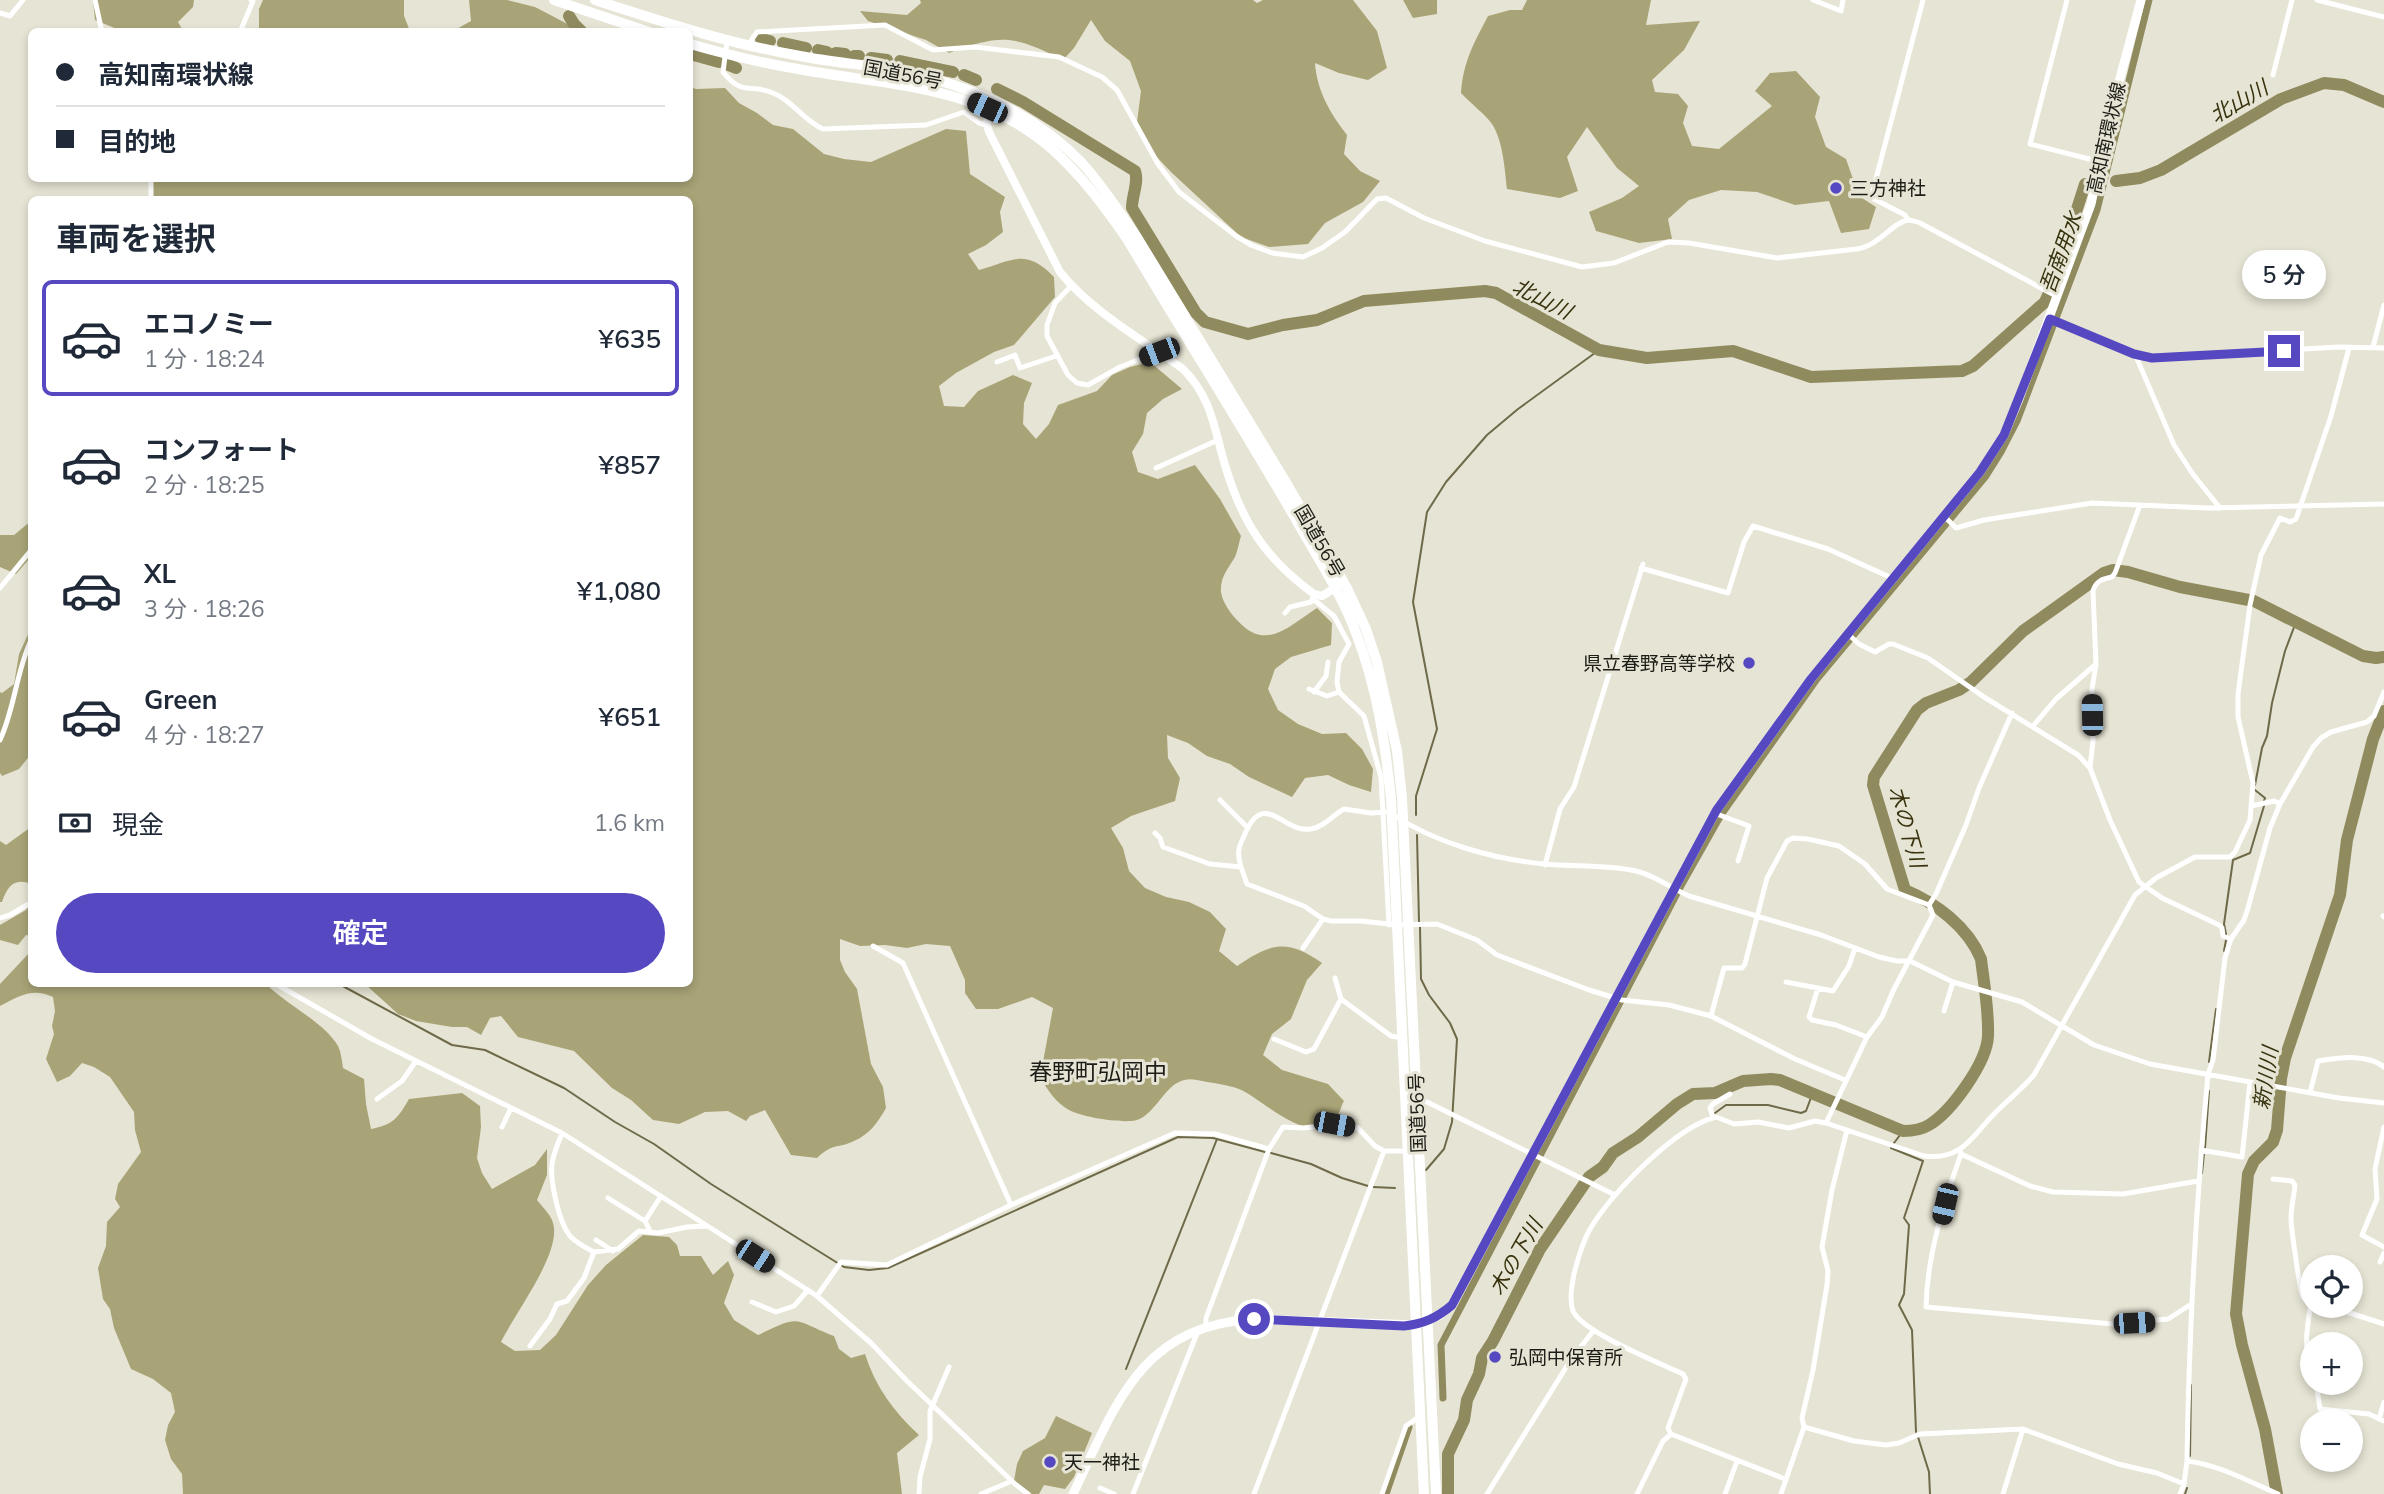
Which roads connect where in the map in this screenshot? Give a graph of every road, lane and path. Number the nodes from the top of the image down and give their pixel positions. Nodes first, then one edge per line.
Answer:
1 (23, 0) edge
2 (95, 0) edge
3 (251, 0) edge
4 (554, 0) edge
5 (595, 0) edge
6 (1813, 0) edge
7 (1843, 0) edge
8 (1923, 0) edge
9 (2067, 0) edge
10 (2141, 0) edge
11 (2292, 0) edge
12 (2317, 0) edge
13 (0, 13) edge
14 (2384, 17) edge
15 (101, 28) edge
16 (242, 28) edge
17 (637, 28) edge
18 (685, 28) edge
19 (693, 30) edge
20 (727, 41) junction
21 (693, 45) edge
22 (750, 46) junction
23 (724, 53) junction
24 (2273, 75) dead end
25 (988, 103) junction
26 (987, 125) junction
27 (2101, 162) junction
28 (1908, 220) junction
29 (1071, 286) junction
30 (2055, 296) junction
31 (2384, 305) edge
32 (2053, 321) junction
33 (2373, 347) junction
34 (2349, 348) junction
35 (2384, 348) edge
36 (1159, 352) junction
37 (2134, 354) junction
38 (1056, 356) junction
39 (997, 362) dead end
40 (1217, 379) junction
41 (1218, 440) junction
42 (1156, 468) dead end
43 (2384, 504) edge
44 (2140, 505) junction
45 (2301, 506) junction
46 (2220, 508) junction
47 (1948, 520) junction
48 (28, 554) edge
49 (1894, 579) junction
50 (0, 588) edge
51 (1335, 588) junction
52 (1314, 597) junction
53 (1285, 613) dead end
54 (1850, 637) junction
55 (28, 646) edge
56 (1328, 662) dead end
57 (2096, 664) junction
58 (1339, 692) junction
59 (2384, 692) edge
60 (2012, 713) junction
61 (2033, 726) junction
62 (0, 740) edge
63 (2090, 768) junction
64 (1220, 800) dead end
65 (2280, 804) junction
66 (2251, 806) junction
67 (1389, 813) junction
68 (1714, 813) junction
69 (1404, 822) junction
70 (1248, 828) junction
71 (1155, 833) dead end
72 (1738, 861) dead end
73 (1545, 864) junction
74 (1241, 867) junction
75 (2144, 886) junction
76 (1677, 890) junction
77 (1931, 903) junction
78 (28, 904) edge
79 (1756, 915) junction
80 (0, 918) edge
81 (1324, 919) junction
82 (1407, 925) junction
83 (2228, 938) junction
84 (873, 946) dead end
85 (1303, 948) dead end
86 (1855, 948) junction
87 (1910, 961) junction
88 (1335, 978) dead end
89 (1786, 982) dead end
90 (1953, 982) junction
91 (281, 987) edge
92 (1818, 988) junction
93 (1341, 999) junction
94 (1619, 999) junction
95 (1944, 1011) dead end
96 (1711, 1016) junction
97 (2062, 1026) junction
98 (1867, 1037) junction
99 (1403, 1038) junction
100 (1273, 1039) dead end
101 (416, 1061) junction
102 (2384, 1067) edge
103 (2208, 1074) junction
104 (1845, 1080) junction
105 (2250, 1082) junction
106 (1406, 1088) junction
107 (2311, 1093) junction
108 (1730, 1094) dead end
109 (1417, 1097) junction
110 (377, 1099) dead end
111 (2384, 1103) edge
112 (511, 1108) junction
113 (1713, 1118) junction
114 (1826, 1123) junction
115 (502, 1127) dead end
116 (2384, 1127) edge
117 (1847, 1130) junction
118 (562, 1133) junction
119 (2201, 1150) junction
120 (1384, 1151) junction
121 (1408, 1151) junction
122 (1268, 1152) junction
123 (1961, 1152) junction
124 (1535, 1155) junction
125 (2273, 1179) dead end
126 (2198, 1181) junction
127 (1615, 1195) junction
128 (661, 1196) junction
129 (608, 1198) dead end
130 (2377, 1199) junction
131 (2384, 1201) edge
132 (1012, 1205) junction
133 (645, 1221) junction
134 (707, 1226) junction
135 (650, 1231) junction
136 (596, 1240) dead end
137 (2384, 1247) edge
138 (613, 1251) junction
139 (594, 1252) junction
140 (2384, 1253) edge
141 (2380, 1262) dead end
142 (2300, 1283) edge
143 (808, 1290) junction
144 (817, 1296) junction
145 (752, 1302) dead end
146 (2190, 1305) junction
147 (2363, 1317) edge
148 (1427, 1321) junction
149 (1318, 1323) junction
150 (2384, 1324) edge
151 (1416, 1325) junction
152 (1202, 1329) junction
153 (1594, 1330) junction
154 (530, 1346) dead end
155 (949, 1367) dead end
156 (2318, 1395) edge
157 (2384, 1402) edge
158 (933, 1405) junction
159 (1420, 1416) junction
160 (2382, 1420) edge
161 (1804, 1427) junction
162 (2023, 1429) junction
163 (1671, 1434) junction
164 (1737, 1461) junction
165 (2187, 1461) junction
166 (1785, 1479) junction
167 (1012, 1481) junction
168 (2184, 1484) junction
169 (1100, 1488) dead end
170 (2275, 1493) edge
171 (919, 1494) edge
172 (981, 1494) edge
173 (1028, 1494) edge
174 (1073, 1494) edge
175 (1114, 1494) edge
176 (1133, 1494) edge
177 (1254, 1494) edge
178 (1382, 1494) edge
179 (1424, 1494) edge
180 (1436, 1494) edge
181 (1487, 1494) edge
182 (1637, 1494) edge
183 (1725, 1494) edge
184 (1781, 1494) edge
185 (2003, 1494) edge
186 (2180, 1494) edge

1 - 13 street
2 - 15 street
3 - 16 street
4 - 17 highway
5 - 18 highway, 国道56号
6 - 7 street
8 - 28 street
9 - 27 street
10 - 27 main road, 高知南環状線
11 - 24 street
12 - 14 street
19 - 20 highway, 国道56号
20 - 22 highway, 国道56号
20 - 23 street
21 - 23 highway, 国道56号
22 - 25 highway, 国道56号
22 - 28 street
23 - 25 highway, 国道56号
23 - 26 street
25 - 26 street
25 - 40 highway, 国道56号
26 - 29 street
27 - 30 main road, 高知南環状線
28 - 30 street
29 - 36 street
29 - 38 street
30 - 32 main road, 高知南環状線
31 - 33 street
32 - 37 street
32 - 47 main road, 高知南環状線
33 - 34 street
33 - 35 street
34 - 37 street
34 - 45 street
36 - 38 street
36 - 41 street
37 - 46 street
38 - 39 street
40 - 51 highway, 国道56号
40 - 69 highway, 国道56号
41 - 42 street
41 - 52 street
43 - 45 street
44 - 46 street
44 - 47 street
44 - 57 street
45 - 46 street
45 - 66 street
47 - 49 main road, 高知南環状線
48 - 50 street
49 - 54 main road, 高知南環状線
49 - 73 street
51 - 52 street
51 - 67 highway, 国道56号
52 - 53 street
52 - 58 street
54 - 60 street
54 - 68 main road, 高知南環状線
55 - 62 street
56 - 58 street
57 - 61 street
57 - 63 street
58 - 67 street
59 - 65 street
60 - 61 street
60 - 77 street
61 - 63 street
63 - 75 street
64 - 70 street
65 - 66 street
65 - 83 street
66 - 75 street
67 - 69 street
67 - 70 street
67 - 82 highway, 国道56号
68 - 72 street
68 - 76 main road, 高知南環状線
69 - 73 street
69 - 82 highway, 国道56号
70 - 74 street
71 - 74 street
73 - 76 street
74 - 81 street
75 - 83 street
75 - 97 street
76 - 79 street
76 - 94 main road, 高知南環状線
77 - 79 street
77 - 87 street
78 - 80 street
79 - 86 street
79 - 96 street
81 - 82 street
81 - 85 street
82 - 94 street
82 - 99 highway, 国道56号
82 - 109 highway, 国道56号
83 - 103 street
84 - 132 street
86 - 87 street
86 - 92 street
87 - 90 street
87 - 98 street
88 - 93 street
89 - 92 street
90 - 95 street
90 - 97 street
91 - 101 street
92 - 98 street
93 - 99 street
93 - 100 street
94 - 96 street
94 - 124 main road, 高知南環状線
96 - 104 street
97 - 103 street
97 - 123 street
98 - 104 street
99 - 106 highway, 国道56号
101 - 110 street
101 - 112 street
102 - 107 street
103 - 105 street
103 - 119 street
104 - 114 street
105 - 107 street
105 - 119 street
106 - 109 street
106 - 121 highway, 国道56号
107 - 111 street
108 - 113 street
109 - 124 street
109 - 148 highway, 国道56号
112 - 115 street
112 - 118 street
113 - 114 street
113 - 127 street
114 - 117 street
116 - 130 street
117 - 123 street
117 - 161 street
118 - 128 street
118 - 139 street
119 - 126 street
120 - 121 street
120 - 122 street
120 - 149 street
121 - 151 highway, 国道56号
122 - 132 street
122 - 152 street
123 - 126 street
123 - 146 street
124 - 127 street
124 - 148 main road, 高知南環状線
125 - 142 street
126 - 146 street
127 - 153 street
128 - 133 street
128 - 134 street
129 - 133 street
130 - 131 street
130 - 137 street
132 - 144 street
133 - 135 street
134 - 135 street
134 - 143 street
135 - 138 street
136 - 138 street
138 - 139 street
139 - 154 street
140 - 141 street
143 - 144 street
143 - 145 street
144 - 158 street
146 - 165 street
147 - 150 street
148 - 151 main road, 高知南環状線
148 - 180 highway, 国道56号
149 - 151 main road, 高知南環状線
149 - 152 main road, 高知南環状線
149 - 177 street
151 - 159 highway, 国道56号
152 - 174 main road, 高知南環状線
152 - 176 street
153 - 163 street
153 - 181 street
155 - 158 street
156 - 160 street
157 - 160 street
158 - 167 street
158 - 171 street
159 - 178 street
159 - 179 highway, 国道56号
161 - 162 street
161 - 166 street
162 - 168 street
162 - 185 street
163 - 164 street
163 - 182 street
164 - 166 street
164 - 183 street
165 - 168 street
165 - 170 street
166 - 184 street
167 - 172 street
167 - 173 street
168 - 186 street
169 - 175 street

